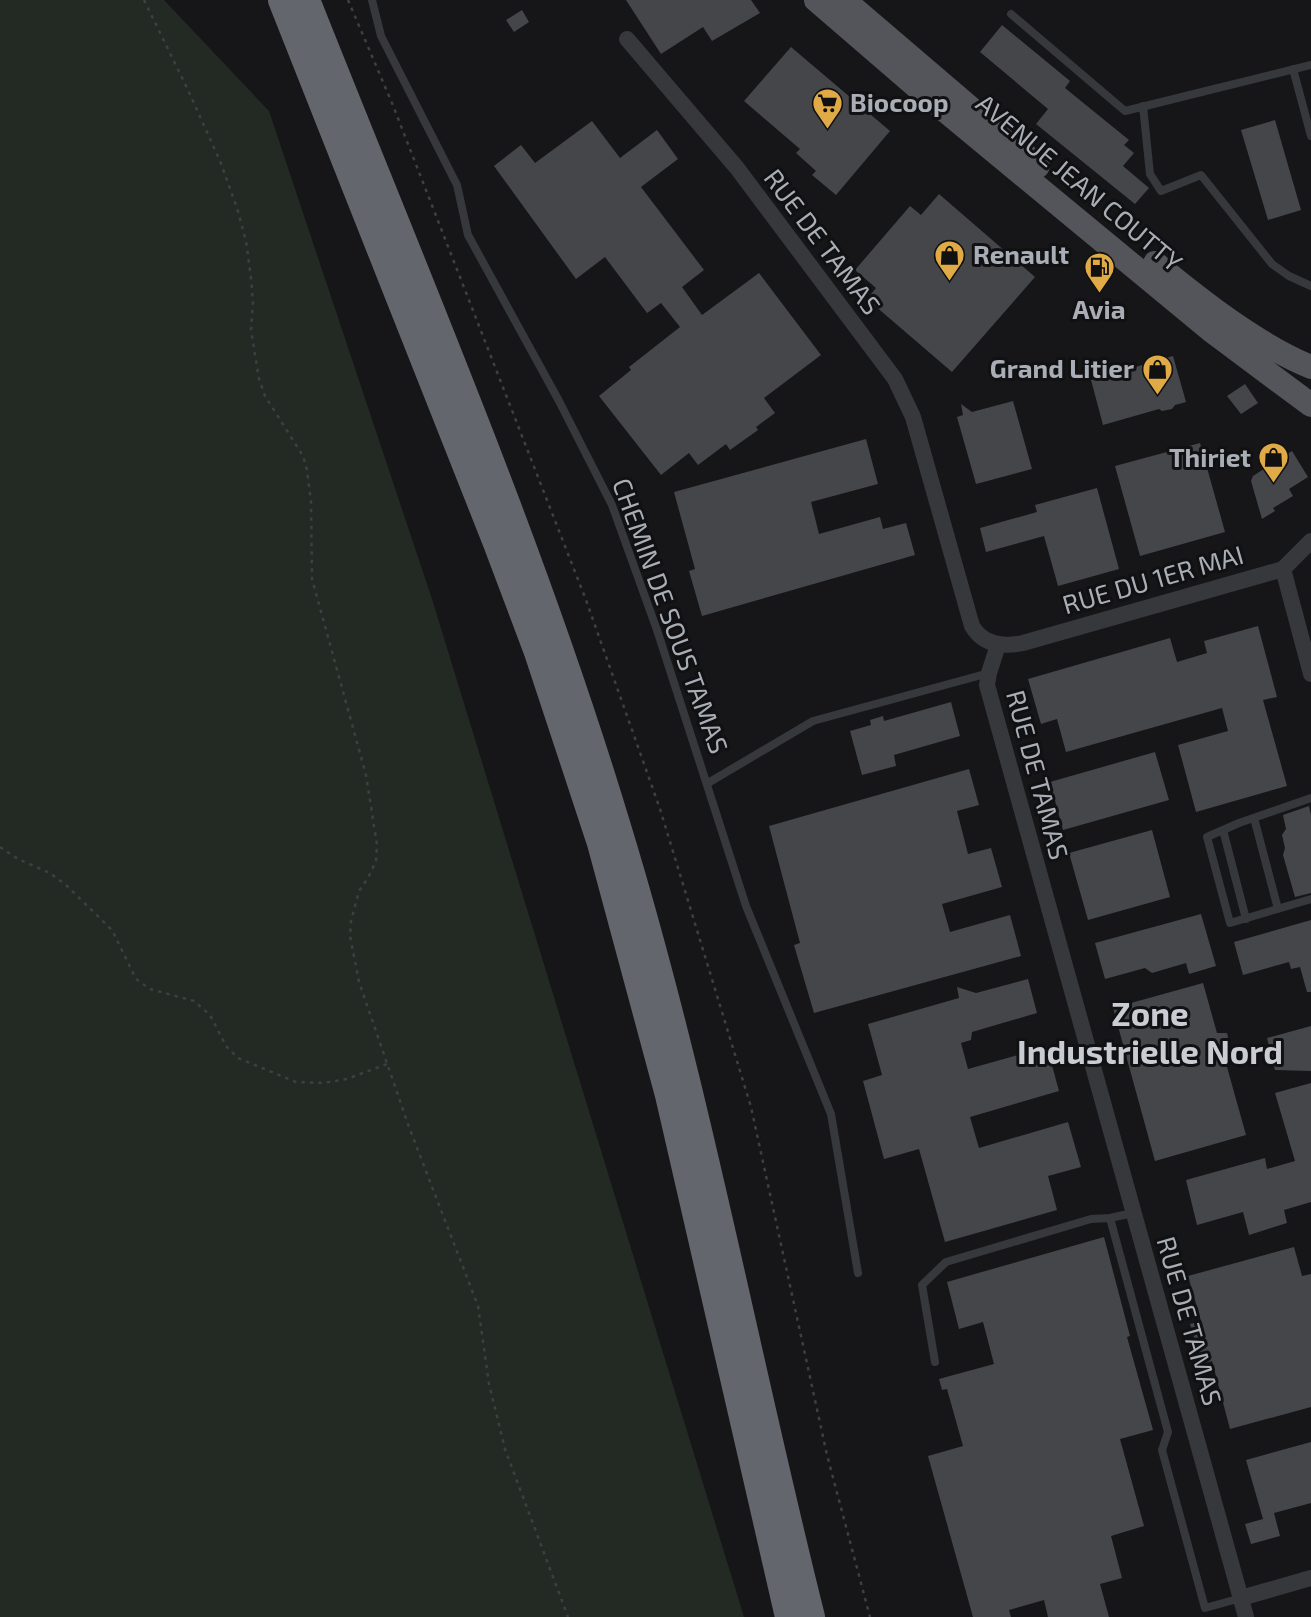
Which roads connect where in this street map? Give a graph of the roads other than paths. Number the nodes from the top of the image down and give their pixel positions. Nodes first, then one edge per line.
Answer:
1 (282, 0) edge
2 (306, 0) edge
3 (372, 0) edge
4 (816, 0) edge
5 (844, 0) edge
6 (1010, 14) dead end
7 (627, 39) dead end
8 (1311, 65) edge
9 (1293, 69) junction
10 (1143, 106) junction
11 (1311, 136) edge
12 (1311, 286) edge
13 (1311, 367) edge
14 (1311, 405) edge
15 (1311, 541) edge
16 (1283, 569) junction
17 (998, 645) junction
18 (989, 673) junction
19 (1311, 674) edge
20 (708, 783) junction
21 (1311, 798) edge
22 (1254, 818) junction
23 (1223, 830) junction
24 (1311, 899) edge
25 (1278, 909) junction
26 (1246, 919) junction
27 (1133, 1213) junction
28 (1110, 1218) junction
29 (858, 1273) dead end
30 (934, 1362) dead end
31 (1311, 1578) edge
32 (1241, 1598) junction
33 (789, 1617) edge
34 (811, 1617) edge
35 (1246, 1617) edge

1 - 33 highway
2 - 34 highway
3 - 20 lane, CHEMIN DE SOUS TAMAS
4 - 14 main road, AVENUE JEAN COUTTY
5 - 13 main road, AVENUE JEAN COUTTY
6 - 10 lane
7 - 17 street, RUE DE TAMAS
8 - 9 lane
9 - 10 lane
9 - 11 lane
10 - 12 lane
15 - 16 street, RUE DU 1ER MAI
16 - 17 street, RUE DU 1ER MAI
16 - 19 street
17 - 18 street, RUE DE TAMAS
18 - 20 lane
18 - 27 street, RUE DE TAMAS
20 - 29 lane, CHEMIN DE SOUS TAMAS
21 - 22 lane
22 - 23 lane
22 - 25 lane
23 - 26 lane
23 - 26 lane
24 - 25 lane
25 - 26 lane
27 - 28 lane
27 - 32 street, RUE DE TAMAS
28 - 30 lane
28 - 32 lane
31 - 32 street
32 - 35 street, RUE DE TAMAS

